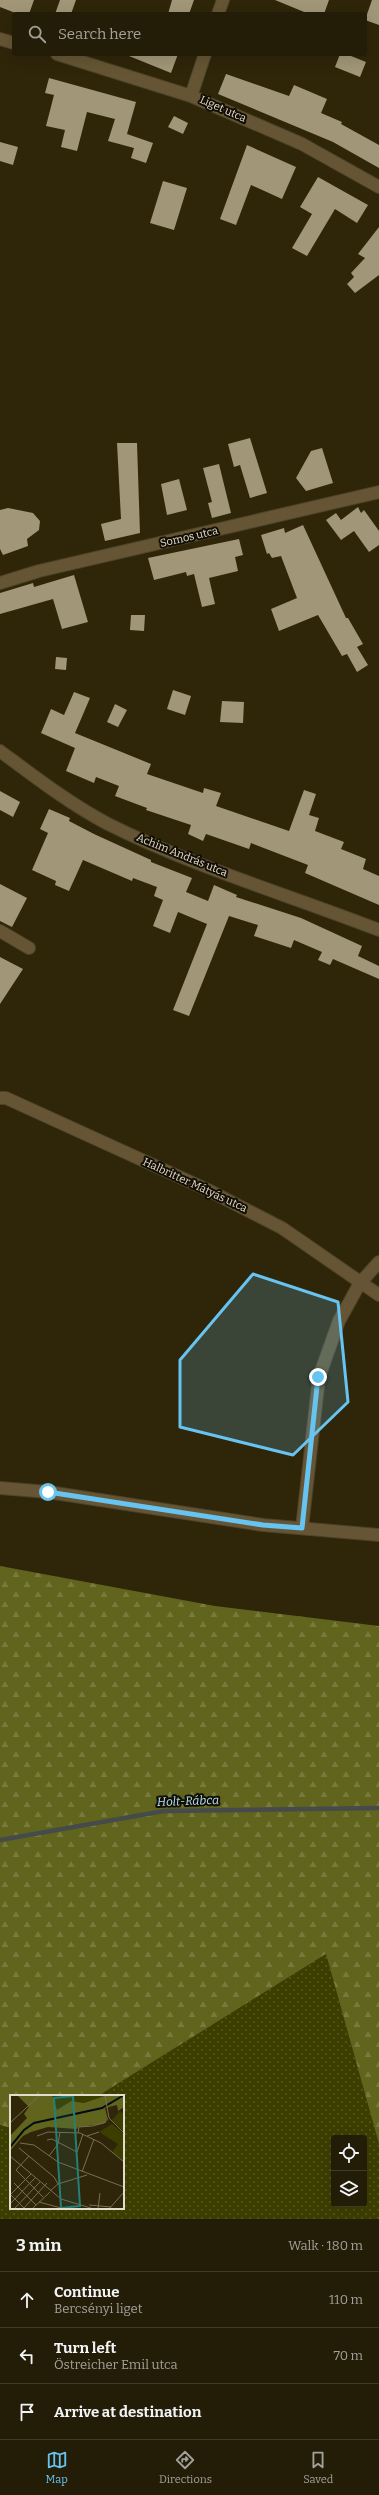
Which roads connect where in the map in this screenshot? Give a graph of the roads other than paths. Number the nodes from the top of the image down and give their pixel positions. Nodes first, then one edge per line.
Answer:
1 (223, 0) edge
2 (219, 12) edge
3 (0, 39) edge
4 (12, 42) edge
5 (63, 56) edge
6 (204, 56) edge
7 (191, 96) junction
8 (379, 187) edge
9 (379, 492) edge
10 (0, 583) edge
11 (0, 751) edge
12 (379, 930) edge
13 (0, 931) edge
14 (29, 948) dead end
15 (0, 1098) edge
16 (379, 1262) edge
17 (360, 1283) junction
18 (379, 1295) edge
19 (0, 1488) edge
20 (302, 1528) junction
21 (379, 1535) edge

1 - 2 street
3 - 4 street
5 - 7 street, Liget utca
6 - 7 street
7 - 8 street, Liget utca
9 - 10 street, Somos utca
11 - 12 street, Achim András utca
13 - 14 street
15 - 17 street, Halbritter Mátyás utca
16 - 17 street
17 - 18 street, Halbritter Mátyás utca
17 - 20 street
19 - 20 street
20 - 21 street

